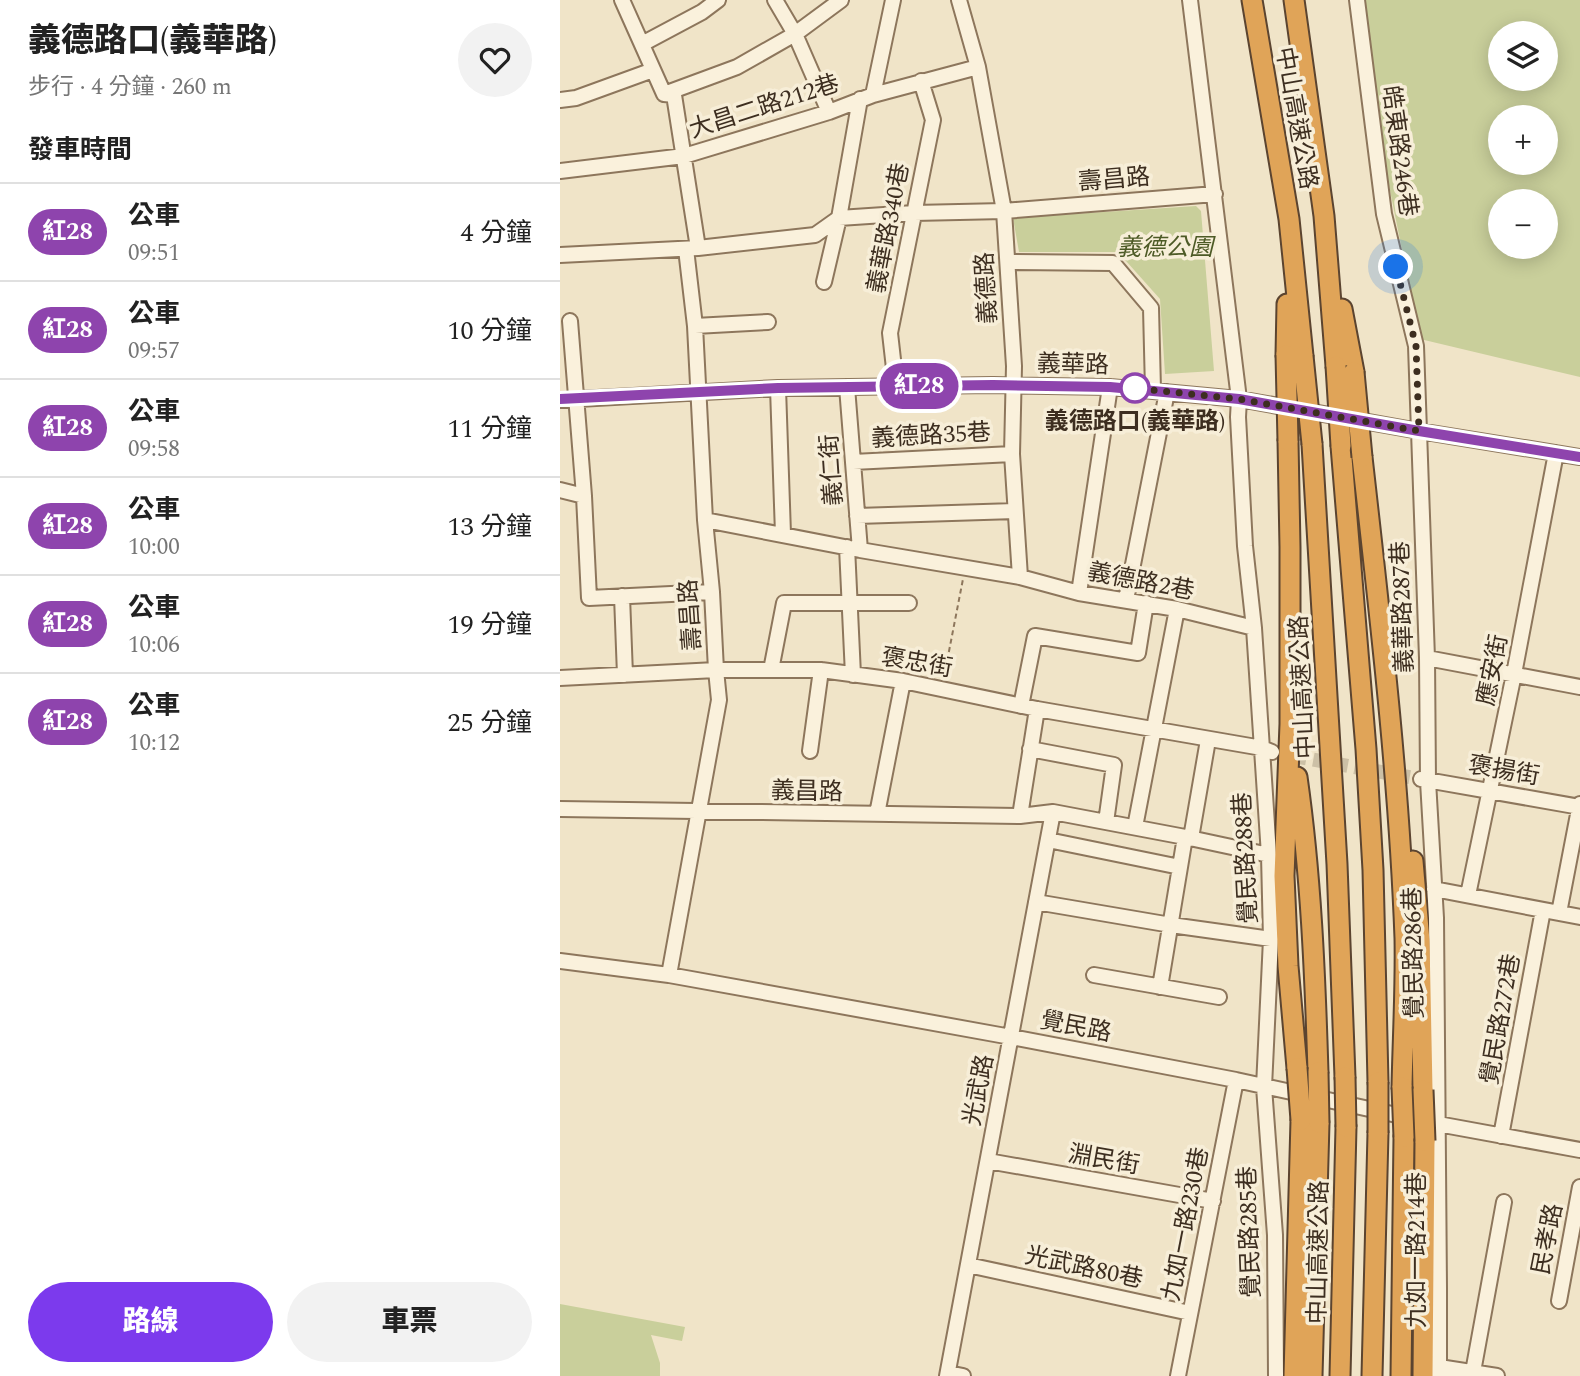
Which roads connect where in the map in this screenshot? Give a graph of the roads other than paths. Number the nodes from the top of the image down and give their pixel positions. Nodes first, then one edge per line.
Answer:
1 (622, 0) edge
2 (718, 0) edge
3 (775, 0) edge
4 (841, 0) edge
5 (893, 0) edge
6 (959, 0) edge
7 (1191, 0) edge
8 (1252, 0) edge
9 (1294, 0) edge
10 (1357, 0) edge
11 (795, 34) junction
12 (642, 44) junction
13 (978, 67) junction
14 (653, 70) junction
15 (921, 81) junction
16 (664, 94) junction
17 (867, 97) junction
18 (560, 100) edge
19 (829, 113) junction
20 (684, 156) junction
21 (560, 171) edge
22 (1215, 194) junction
23 (1004, 211) junction
24 (914, 213) junction
25 (839, 218) junction
26 (692, 248) junction
27 (560, 255) edge
28 (1008, 262) junction
29 (824, 282) dead end
30 (570, 321) dead end
31 (768, 322) dead end
32 (695, 326) junction
33 (1295, 356) junction
34 (1345, 369) junction
35 (1014, 385) junction
36 (896, 386) junction
37 (847, 387) junction
38 (1110, 387) junction
39 (778, 388) junction
40 (1160, 391) junction
41 (698, 393) junction
42 (576, 399) junction
43 (1239, 399) junction
44 (560, 400) edge
45 (1419, 431) junction
46 (1556, 453) junction
47 (1012, 454) junction
48 (1580, 457) edge
49 (853, 462) junction
50 (560, 490) edge
51 (584, 496) junction
52 (1016, 511) junction
53 (857, 516) junction
54 (705, 520) junction
55 (783, 534) junction
56 (853, 548) junction
57 (1020, 578) junction
58 (712, 592) junction
59 (1079, 593) junction
60 (622, 596) junction
61 (1126, 600) junction
62 (850, 603) junction
63 (909, 603) dead end
64 (1146, 603) junction
65 (1177, 609) junction
66 (1254, 628) junction
67 (1427, 658) junction
68 (716, 670) junction
69 (771, 670) junction
70 (821, 670) junction
71 (1514, 674) junction
72 (625, 675) junction
73 (853, 675) junction
74 (560, 678) edge
75 (903, 681) junction
76 (1580, 687) edge
77 (1021, 706) junction
78 (1037, 709) junction
79 (1290, 724) junction
80 (1154, 730) junction
81 (1208, 740) junction
82 (1030, 750) junction
83 (1267, 750) junction
84 (810, 751) dead end
85 (1424, 780) junction
86 (1396, 781) junction
87 (1490, 790) junction
88 (1580, 806) edge
89 (560, 809) edge
90 (700, 812) junction
91 (1053, 812) junction
92 (877, 814) junction
93 (1020, 816) junction
94 (1106, 822) junction
95 (1135, 827) junction
96 (1188, 837) junction
97 (1048, 840) junction
98 (1269, 855) junction
99 (1180, 867) junction
100 (1434, 889) junction
101 (1468, 895) junction
102 (1036, 902) junction
103 (1543, 909) junction
104 (1559, 913) junction
105 (1580, 917) edge
106 (1171, 925) junction
107 (1271, 939) junction
108 (560, 961) edge
109 (669, 975) junction
110 (1094, 975) dead end
111 (1160, 987) junction
112 (1219, 997) dead end
113 (1011, 1037) junction
114 (1236, 1080) junction
115 (1264, 1087) junction
116 (1310, 1121) junction
117 (1438, 1124) junction
118 (1502, 1136) junction
119 (1580, 1150) edge
120 (988, 1161) junction
121 (1580, 1187) edge
122 (1213, 1201) junction
123 (1504, 1202) dead end
124 (968, 1265) junction
125 (1559, 1301) dead end
126 (1190, 1313) junction
127 (1473, 1372) junction
128 (1433, 1373) edge
129 (948, 1374) edge
130 (963, 1376) edge
131 (1178, 1376) edge
132 (1276, 1376) edge
133 (1294, 1376) edge
134 (1312, 1376) edge
135 (1340, 1376) edge
136 (1372, 1376) edge
137 (1401, 1376) edge
138 (1497, 1376) edge

1 - 12 street
2 - 12 street
3 - 11 street
4 - 11 street
5 - 17 street
6 - 13 street, 義德路
7 - 22 street, 覺民路288巷
8 - 33 highway, 中山高速公路
9 - 34 highway, 中山高速公路
10 - 45 street, 皓東路246巷
11 - 16 street
11 - 19 street
12 - 14 street
13 - 15 street, 大昌二路212巷
13 - 23 street, 義德路
14 - 16 street
14 - 18 street
15 - 17 street, 大昌二路212巷
15 - 24 street, 義華路340巷
16 - 20 street
17 - 19 street, 大昌二路212巷
17 - 25 street
19 - 20 street, 大昌二路212巷
20 - 21 street, 大昌二路212巷
20 - 26 street
22 - 23 street, 壽昌路
22 - 43 street, 覺民路288巷
23 - 24 street, 壽昌路
23 - 28 street, 義德路
24 - 25 street, 壽昌路
24 - 36 street, 義華路340巷
25 - 26 street, 壽昌路
25 - 29 street
26 - 27 street, 壽昌路
26 - 32 street, 壽昌路
28 - 35 street, 義德路
28 - 40 street
30 - 42 street
31 - 32 street
32 - 41 street, 壽昌路
33 - 79 highway, bridge
33 - 135 highway, 中山高速公路, bridge
34 - 86 highway, bridge
34 - 136 highway, bridge
35 - 36 street, 義華路
35 - 38 street, 義華路
35 - 47 street, 義德路
36 - 37 street, 義華路
37 - 39 street, 義華路
37 - 49 street, 義仁街
38 - 40 street, 義華路
38 - 59 street
39 - 41 street, 義華路
39 - 55 street
40 - 43 street, 義華路
40 - 61 street
41 - 42 street, 義華路
41 - 54 street, 壽昌路
42 - 44 street, 義華路
42 - 51 street
43 - 45 street, 義華路
43 - 66 street, 覺民路288巷
45 - 46 street, 義華路
45 - 67 street, 義華路287巷
46 - 48 street, 義華路
46 - 71 street, 應安街
47 - 49 street, 義德路35巷
47 - 52 street, 義德路
49 - 53 street, 義仁街
50 - 51 street
51 - 60 street
52 - 53 street
52 - 57 street, 義德路
53 - 56 street, 義仁街
54 - 55 street, 義德路2巷
54 - 58 street, 壽昌路
55 - 56 street, 義德路2巷
56 - 57 street, 義德路2巷
56 - 62 street, 義仁街
57 - 59 street, 義德路2巷
58 - 60 street
58 - 68 street, 壽昌路
59 - 61 street, 義德路2巷
60 - 72 street
61 - 64 street, 義德路2巷
62 - 63 street
62 - 69 street
62 - 73 street, 義仁街
64 - 65 street, 義德路2巷
64 - 77 street
65 - 66 street, 義德路2巷
65 - 80 street
66 - 83 street, 覺民路288巷
67 - 71 street
67 - 85 street, 義華路287巷
68 - 69 street, 褒忠街
68 - 72 street, 褒忠街
68 - 90 street, 壽昌路
69 - 70 street, 褒忠街
70 - 73 street, 褒忠街
70 - 84 street
71 - 76 street
71 - 87 street, 應安街
72 - 74 street, 褒忠街
73 - 75 street, 褒忠街
75 - 77 street, 褒忠街
75 - 92 street
77 - 78 street, 褒忠街
78 - 80 street, 褒忠街
78 - 82 street
79 - 116 highway, bridge
79 - 116 highway, bridge
80 - 81 street, 褒忠街
80 - 95 street
81 - 83 street, 褒忠街
81 - 96 street
82 - 93 street
82 - 94 street
83 - 98 street, 覺民路288巷
85 - 87 street, 褒揚街
85 - 100 street, 覺民路286巷
86 - 128 highway, bridge
86 - 137 highway, bridge
87 - 88 street, 褒揚街
87 - 101 street, 應安街
88 - 104 street
89 - 90 street, 義昌路
90 - 92 street, 義昌路
90 - 109 street, 壽昌路
91 - 93 street, 義昌路
91 - 94 street, 義昌路
91 - 97 street, 光武路
92 - 93 street, 義昌路
94 - 95 street, 義昌路
95 - 96 street, 義昌路
96 - 98 street, 義昌路
96 - 99 street
97 - 99 street
97 - 102 street, 光武路
98 - 107 street, 覺民路288巷
99 - 106 street
100 - 101 street
100 - 117 street, 覺民路286巷
101 - 103 street
102 - 106 street
102 - 113 street, 光武路
103 - 104 street
103 - 118 street, 覺民路272巷
104 - 105 street
106 - 107 street
106 - 111 street
107 - 115 street, 覺民路288巷
108 - 109 street, 覺民路
109 - 113 street, 覺民路
110 - 111 street
111 - 112 street
113 - 114 street, 覺民路
113 - 120 street, 光武路
114 - 115 street, 覺民路
114 - 122 street, 九如一路230巷
115 - 117 street, 覺民路
115 - 132 street, 覺民路285巷
116 - 133 highway
116 - 134 highway
117 - 118 street, 覺民路
117 - 128 street, 九如一路214巷
118 - 119 street, 覺民路
120 - 122 street, 淵民街
120 - 124 street, 光武路
121 - 125 street, 民孝路
122 - 126 street, 九如一路230巷
123 - 127 street
124 - 126 street, 光武路80巷
124 - 129 street, 光武路
126 - 131 street, 九如一路230巷
127 - 128 street
127 - 138 street
129 - 130 street

